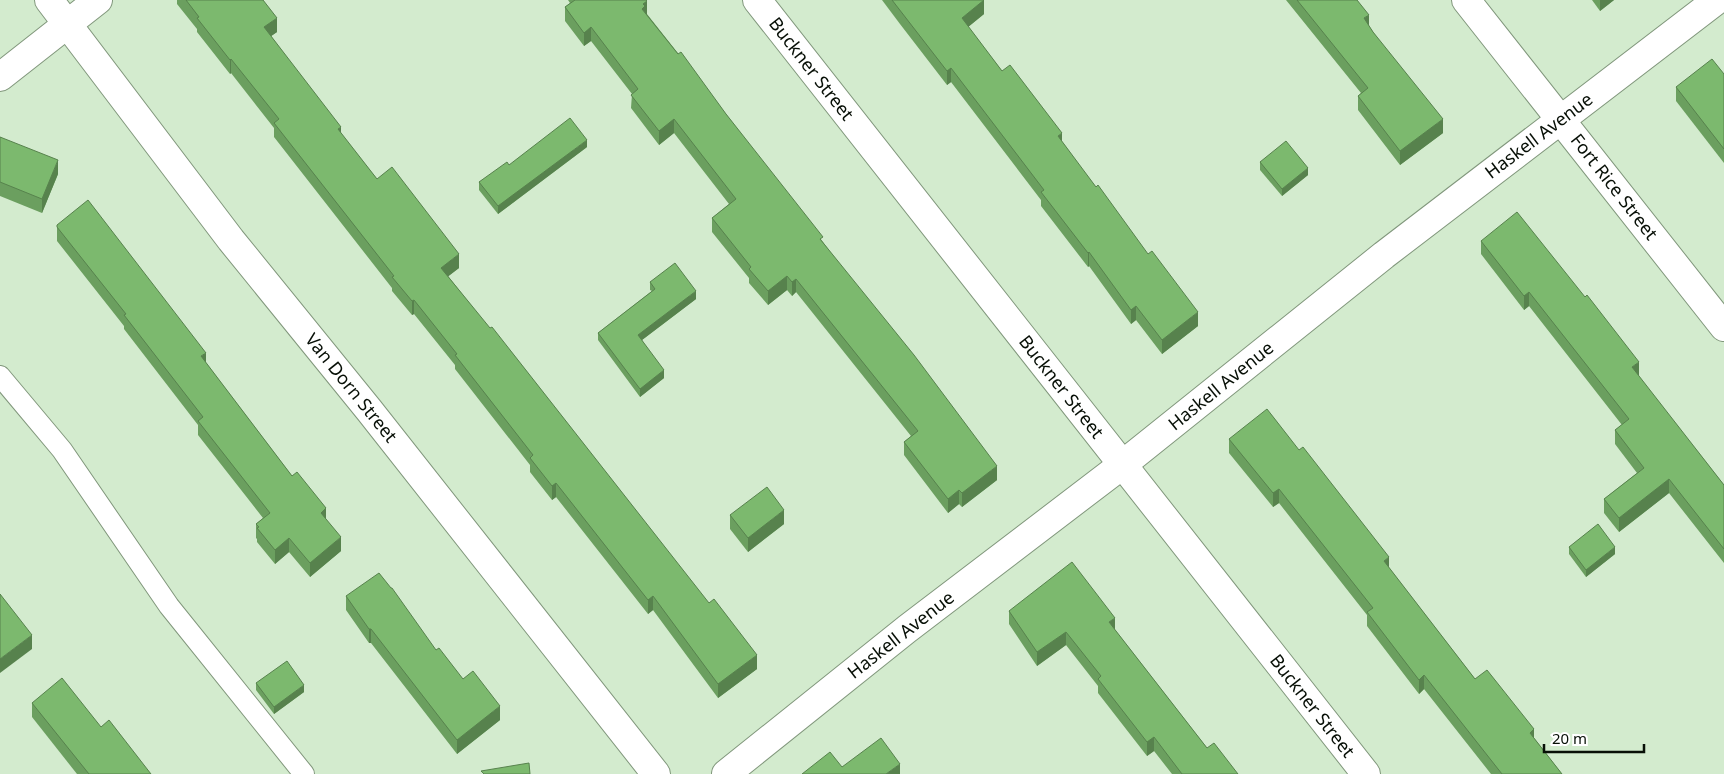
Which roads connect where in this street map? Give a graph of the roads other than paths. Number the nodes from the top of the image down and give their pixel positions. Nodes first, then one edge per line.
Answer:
1 (50, 0) edge
2 (98, 0) edge
3 (757, 0) edge
4 (1466, 0) edge
5 (1716, 0) edge
6 (68, 23) junction
7 (0, 77) edge
8 (1561, 120) junction
9 (1724, 327) edge
10 (0, 376) edge
11 (1122, 465) junction
12 (304, 774) edge
13 (656, 774) edge
14 (726, 774) edge
15 (1366, 774) edge

1 - 6 street, Van Dorn Street
2 - 6 street
3 - 11 street, Buckner Street
4 - 8 street, Fort Rice Street
5 - 8 street, Haskell Avenue
6 - 7 street
6 - 13 street, Van Dorn Street
8 - 9 street, Fort Rice Street
8 - 11 street, Haskell Avenue
10 - 12 lane
11 - 14 street, Haskell Avenue
11 - 15 street, Buckner Street

